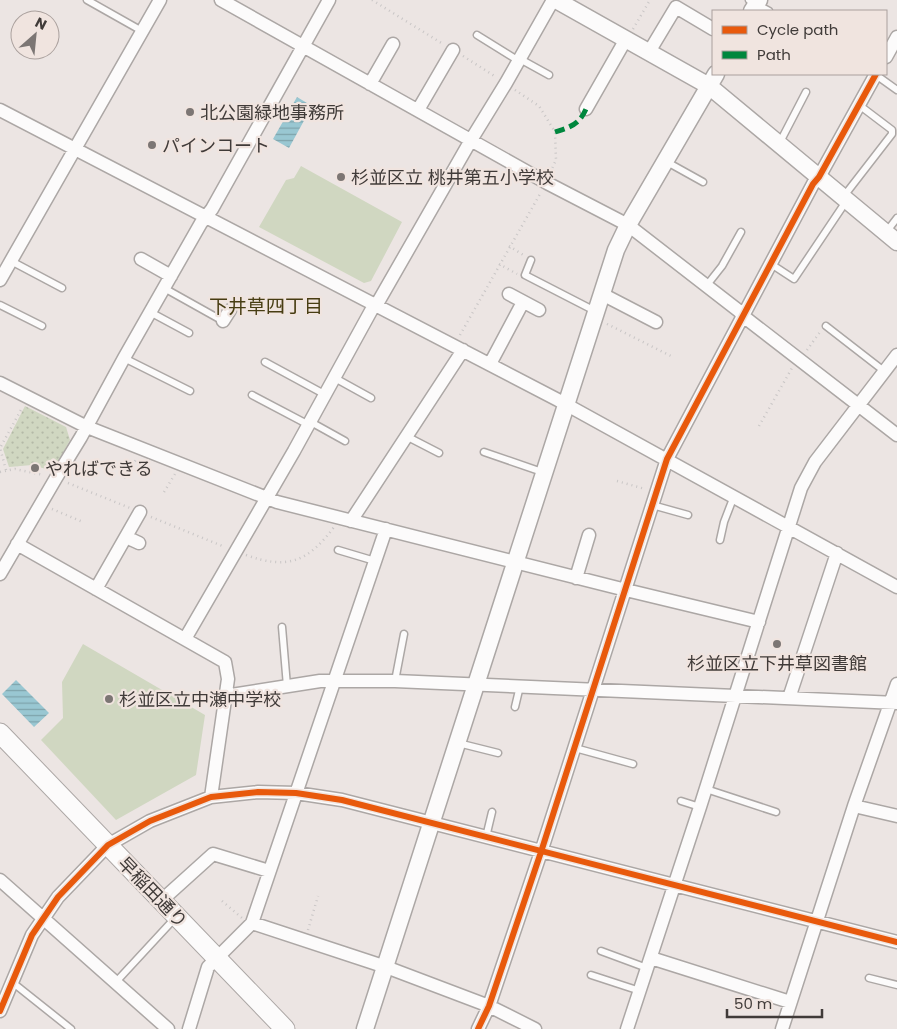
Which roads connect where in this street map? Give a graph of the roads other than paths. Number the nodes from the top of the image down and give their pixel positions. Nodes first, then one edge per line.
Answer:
1 (87, 0) edge
2 (160, 0) edge
3 (221, 0) edge
4 (329, 0) edge
5 (555, 0) edge
6 (712, 27) edge
7 (142, 31) junction
8 (477, 35) dead end
9 (897, 37) edge
10 (626, 39) junction
11 (393, 44) dead end
12 (303, 46) junction
13 (453, 50) dead end
14 (649, 52) junction
15 (887, 55) edge
16 (519, 60) junction
17 (549, 75) dead end
18 (875, 75) edge
19 (877, 75) edge
20 (712, 80) edge
21 (370, 84) junction
22 (897, 90) edge
23 (806, 92) dead end
24 (859, 105) junction
25 (586, 109) dead end
26 (0, 110) edge
27 (418, 110) junction
28 (471, 140) junction
29 (779, 144) junction
30 (75, 148) junction
31 (665, 161) junction
32 (819, 177) junction
33 (703, 182) dead end
34 (846, 198) junction
35 (206, 216) junction
36 (897, 218) edge
37 (628, 225) junction
38 (741, 232) dead end
39 (891, 237) edge
40 (141, 259) dead end
41 (531, 260) road end
42 (11, 261) junction
43 (771, 264) junction
44 (171, 276) junction
45 (0, 280) edge
46 (707, 285) junction
47 (62, 288) dead end
48 (164, 288) junction
49 (509, 294) dead end
50 (602, 294) junction
51 (523, 302) junction
52 (376, 304) junction
53 (0, 305) edge
54 (539, 310) dead end
55 (150, 312) junction
56 (596, 315) junction
57 (227, 316) dead end
58 (743, 316) junction
59 (656, 322) dead end
60 (42, 326) dead end
61 (826, 326) road end
62 (189, 333) dead end
63 (463, 350) junction
64 (897, 355) edge
65 (124, 358) junction
66 (265, 362) dead end
67 (490, 364) junction
68 (884, 371) junction
69 (333, 377) junction
70 (0, 384) edge
71 (190, 391) dead end
72 (324, 394) junction
73 (252, 395) dead end
74 (371, 398) dead end
75 (568, 405) junction
76 (858, 405) junction
77 (308, 422) junction
78 (87, 427) junction
79 (897, 434) edge
80 (406, 436) junction
81 (345, 441) dead end
82 (484, 452) dead end
83 (439, 453) dead end
84 (667, 459) junction
85 (545, 473) junction
86 (734, 496) junction
87 (266, 499) junction
88 (652, 505) junction
89 (140, 512) dead end
90 (688, 515) dead end
91 (351, 521) junction
92 (788, 526) junction
93 (386, 530) junction
94 (589, 535) dead end
95 (126, 537) junction
96 (720, 540) dead end
97 (139, 543) dead end
98 (18, 544) junction
99 (338, 550) dead end
100 (837, 553) junction
101 (375, 561) junction
102 (516, 563) junction
103 (2, 566) edge
104 (576, 578) junction
105 (897, 587) edge
106 (96, 589) junction
107 (626, 590) junction
108 (759, 622) junction
109 (282, 627) dead end
110 (404, 634) dead end
111 (185, 639) junction
112 (334, 680) junction
113 (395, 681) junction
114 (477, 684) junction
115 (897, 684) edge
116 (287, 686) junction
117 (520, 686) junction
118 (593, 690) junction
119 (225, 696) junction
120 (735, 696) junction
121 (789, 698) junction
122 (893, 703) edge
123 (515, 706) dead end
124 (0, 733) edge
125 (458, 742) junction
126 (575, 748) junction
127 (498, 753) dead end
128 (633, 764) dead end
129 (706, 789) junction
130 (296, 793) junction
131 (211, 797) junction
132 (681, 801) dead end
133 (854, 806) junction
134 (700, 807) junction
135 (492, 812) dead end
136 (776, 812) dead end
137 (897, 816) edge
138 (433, 824) junction
139 (486, 837) junction
140 (108, 845) junction
141 (541, 852) junction
142 (269, 871) junction
143 (0, 880) edge
144 (674, 885) junction
145 (162, 900) junction
146 (177, 916) junction
147 (44, 918) junction
148 (817, 921) junction
149 (252, 923) junction
150 (897, 941) edge
151 (601, 951) dead end
152 (217, 957) junction
153 (649, 963) junction
154 (386, 967) junction
155 (591, 975) dead end
156 (869, 978) dead end
157 (12, 982) junction
158 (115, 983) junction
159 (897, 985) edge
160 (640, 991) junction
161 (790, 1002) junction
162 (489, 1006) junction
163 (0, 1011) edge
164 (71, 1029) edge
165 (168, 1029) edge
166 (189, 1029) edge
167 (285, 1029) edge
168 (366, 1029) edge
169 (478, 1029) edge
170 (535, 1029) edge
171 (627, 1029) edge
172 (782, 1029) edge

1 - 7 lane
2 - 7 street
3 - 12 street
4 - 12 street
5 - 10 street
5 - 16 street
6 - 14 street
7 - 30 street
8 - 16 lane
9 - 15 street
10 - 14 street
10 - 25 street
11 - 21 street
12 - 21 street
12 - 35 street
13 - 27 street
14 - 20 street
16 - 17 lane
16 - 28 street
18 - 24 street
19 - 22 lane
20 - 29 street
20 - 31 street
21 - 27 street
23 - 29 lane
24 - 32 street
24 - 34 lane
26 - 30 street
27 - 28 street
28 - 37 street
28 - 52 street
29 - 32 street
30 - 35 street
30 - 42 street
31 - 33 lane
31 - 37 street
32 - 34 street
32 - 43 street
34 - 39 street
34 - 43 lane
35 - 44 street
35 - 52 street
36 - 39 lane
37 - 46 street
37 - 50 street
38 - 46 lane
40 - 44 street
41 - 56 lane
42 - 45 street
42 - 47 lane
43 - 58 street
44 - 48 street
46 - 58 street
48 - 55 street
48 - 57 lane
49 - 51 street
50 - 56 street
50 - 59 street
51 - 54 street
51 - 67 street
52 - 63 street
52 - 69 street
53 - 60 lane
55 - 62 lane
55 - 65 street
56 - 75 street
58 - 76 street
58 - 84 street
61 - 68 lane
63 - 67 street
63 - 80 street
64 - 68 street
65 - 71 lane
65 - 78 street
66 - 72 lane
67 - 75 street
68 - 76 street
69 - 72 street
69 - 74 lane
70 - 78 street
72 - 77 street
73 - 77 lane
75 - 84 street
75 - 85 street
76 - 79 street
76 - 92 street
77 - 81 lane
77 - 87 street
78 - 87 street
78 - 98 street
80 - 83 lane
80 - 91 street
82 - 85 lane
84 - 86 street
84 - 88 street
85 - 102 street
86 - 92 street
86 - 96 lane
87 - 91 street
87 - 111 street
88 - 90 lane
88 - 107 street
89 - 95 street
91 - 93 street
92 - 100 street
92 - 108 street
93 - 101 street
93 - 102 street
94 - 104 street
95 - 97 street
95 - 106 street
98 - 103 street
98 - 106 street
99 - 101 lane
100 - 105 street
100 - 121 street
101 - 112 street
102 - 104 street
102 - 114 street
104 - 107 street
106 - 111 street
107 - 108 street
107 - 118 street
108 - 120 street
109 - 116 lane
110 - 113 lane
111 - 119 street
112 - 113 street
112 - 116 street
112 - 130 street
113 - 114 street
114 - 117 street
114 - 125 street
115 - 122 street
116 - 119 street
117 - 118 street
117 - 123 lane
118 - 120 street
118 - 126 street
119 - 131 street
120 - 121 street
120 - 129 street
121 - 122 street
122 - 133 street
124 - 140 main road, 早稲田通り
125 - 127 lane
125 - 138 street
126 - 128 lane
126 - 141 street
129 - 134 street
129 - 136 lane
130 - 131 street
130 - 138 street
130 - 142 street
131 - 140 street
132 - 134 lane
133 - 137 street
133 - 148 street
134 - 144 street
135 - 139 lane
138 - 139 street
138 - 154 street
139 - 141 street
140 - 145 main road, 早稲田通り
140 - 147 street
141 - 144 street
141 - 162 street
142 - 145 street
142 - 149 street
143 - 147 street
144 - 148 street
144 - 153 street
145 - 146 main road, 早稲田通り
146 - 152 main road, 早稲田通り
146 - 158 lane
147 - 157 street
147 - 158 street
148 - 150 street
148 - 161 street
149 - 152 street
149 - 154 street
151 - 153 lane
152 - 166 street
152 - 167 main road, 早稲田通り
153 - 160 street
153 - 161 street
154 - 162 street
154 - 168 street
155 - 160 lane
156 - 159 lane
157 - 163 street
157 - 164 lane
158 - 165 street
160 - 171 street
161 - 172 street
162 - 169 street
162 - 170 street

